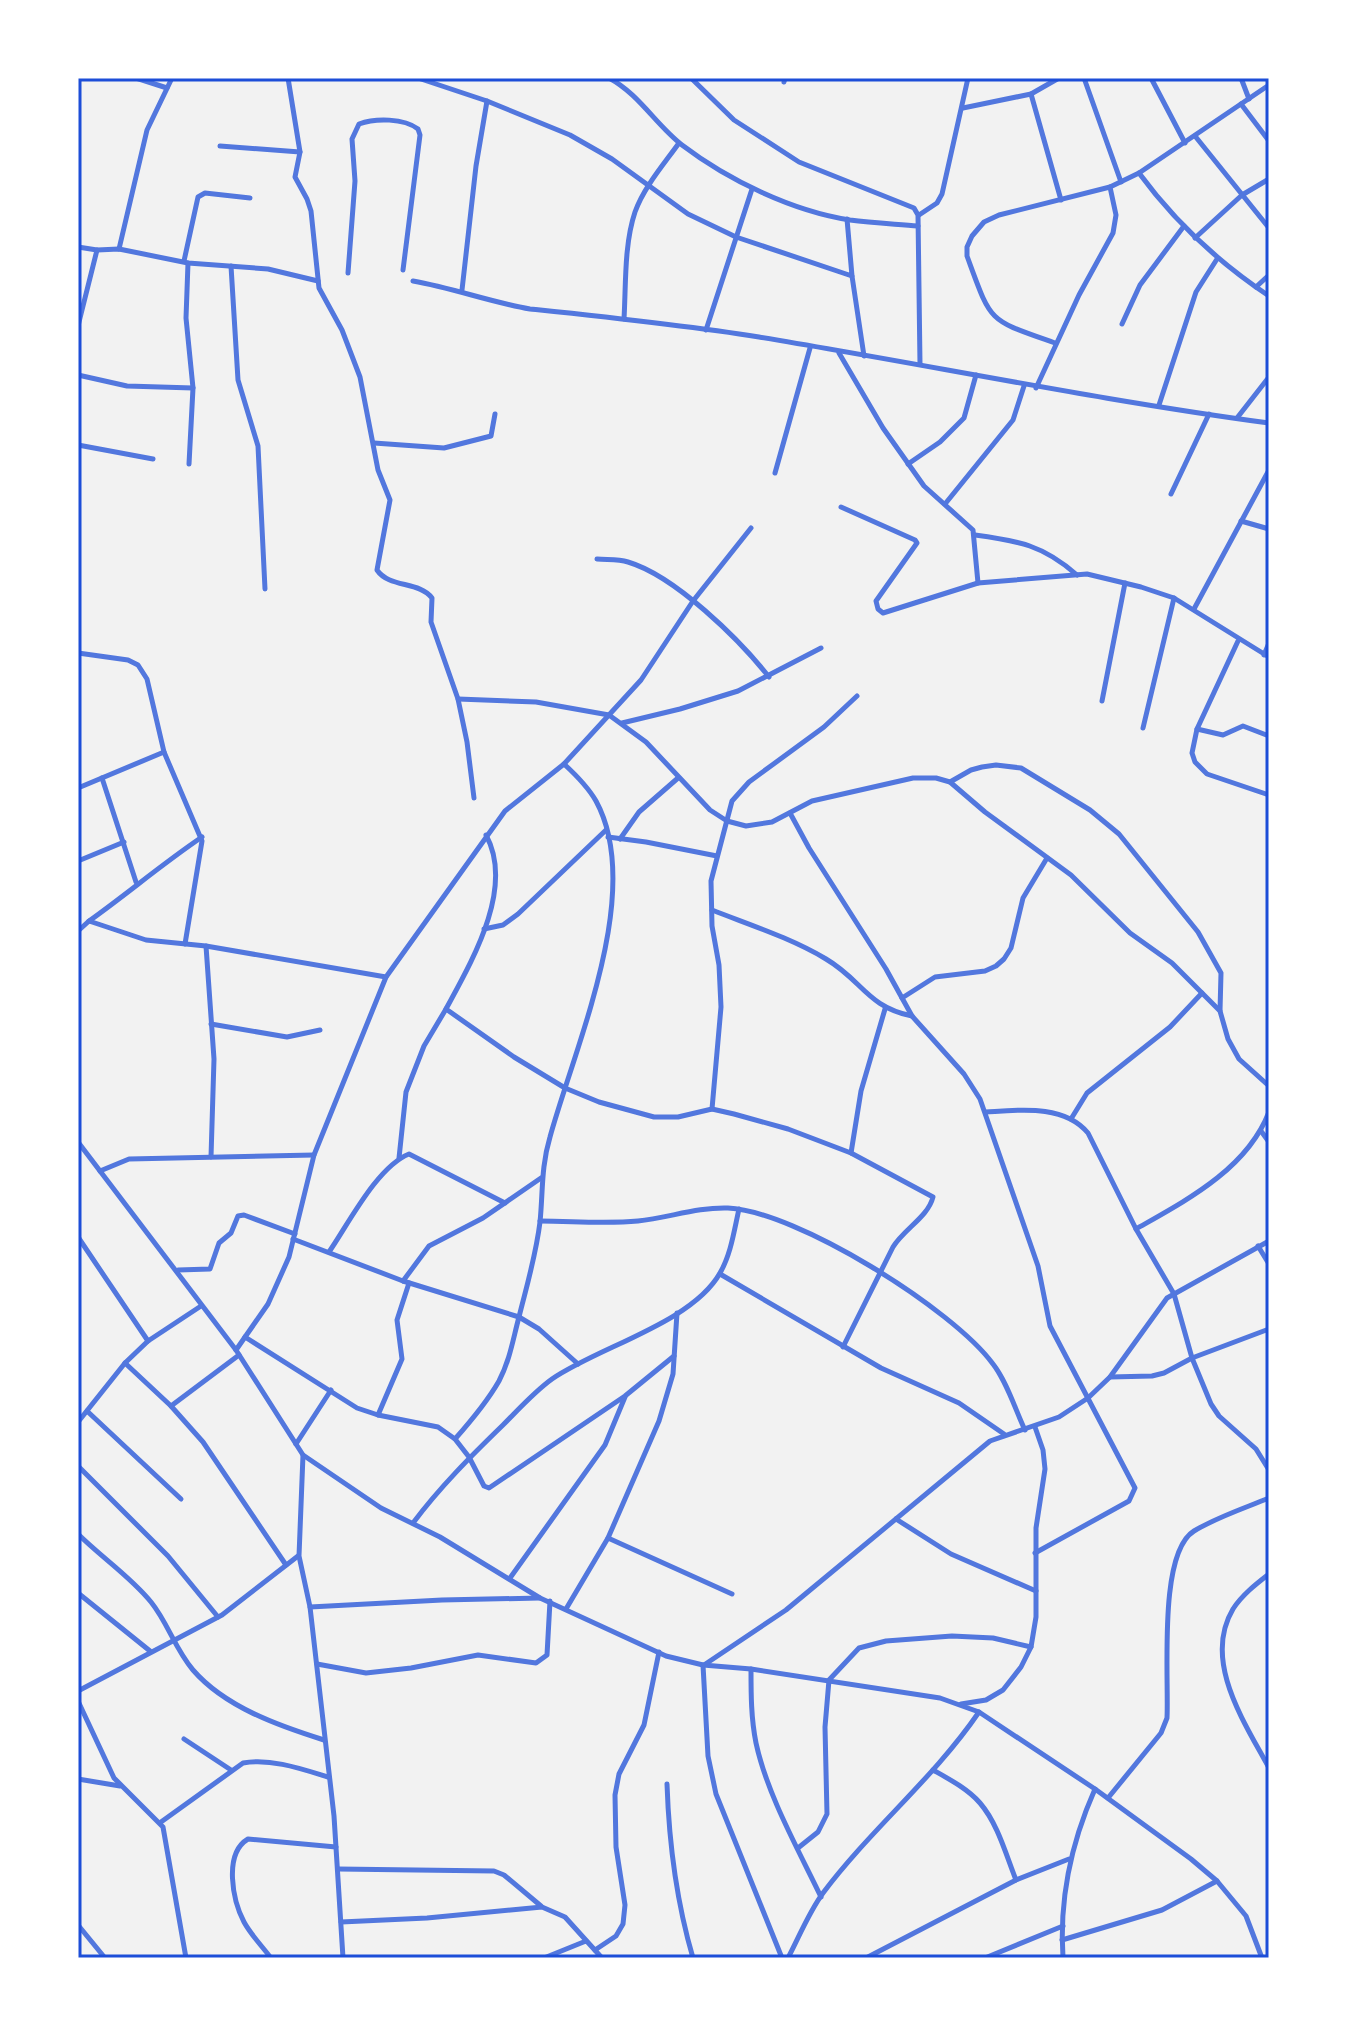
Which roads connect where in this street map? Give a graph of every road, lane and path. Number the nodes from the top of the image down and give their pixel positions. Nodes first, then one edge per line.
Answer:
1 (136, 78) edge
2 (172, 78) edge
3 (288, 78) edge
4 (418, 78) edge
5 (609, 78) edge
6 (691, 78) edge
7 (968, 78) edge
8 (1059, 78) edge
9 (1084, 78) edge
10 (1151, 78) edge
11 (1241, 78) edge
12 (1269, 85) edge
13 (167, 88) junction
14 (1031, 94) junction
15 (1249, 99) junction
16 (487, 101) junction
17 (1241, 104) junction
18 (963, 108) junction
19 (1195, 136) junction
20 (1269, 141) edge
21 (679, 143) junction
22 (1185, 143) junction
23 (220, 146) dead end
24 (300, 152) junction
25 (1139, 173) junction
26 (1269, 179) edge
27 (1121, 182) junction
28 (648, 187) junction
29 (1110, 187) junction
30 (752, 189) junction
31 (1242, 195) junction
32 (250, 198) dead end
33 (1061, 200) junction
34 (918, 215) junction
35 (847, 219) junction
36 (918, 226) junction
37 (1184, 226) junction
38 (1269, 228) edge
39 (736, 237) junction
40 (1195, 238) junction
41 (78, 247) edge
42 (119, 249) junction
43 (97, 250) junction
44 (1217, 259) junction
45 (186, 262) junction
46 (231, 266) junction
47 (403, 270) dead end
48 (348, 273) dead end
49 (1269, 275) edge
50 (852, 276) junction
51 (318, 281) junction
52 (413, 281) dead end
53 (1256, 287) junction
54 (462, 290) junction
55 (1269, 296) edge
56 (624, 319) junction
57 (1122, 324) dead end
58 (78, 326) edge
59 (706, 330) junction
60 (1055, 343) junction
61 (810, 348) junction
62 (838, 353) junction
63 (864, 356) junction
64 (920, 364) junction
65 (78, 375) edge
66 (976, 375) junction
67 (1269, 377) edge
68 (1024, 386) junction
69 (193, 388) junction
70 (1036, 388) junction
71 (1159, 405) junction
72 (495, 414) dead end
73 (1209, 414) junction
74 (1237, 419) junction
75 (1269, 423) edge
76 (374, 443) junction
77 (78, 445) edge
78 (153, 459) dead end
79 (189, 464) dead end
80 (908, 464) junction
81 (1269, 470) edge
82 (775, 473) dead end
83 (1171, 494) dead end
84 (945, 504) junction
85 (841, 507) dead end
86 (1241, 521) junction
87 (751, 528) dead end
88 (1269, 529) edge
89 (975, 535) junction
90 (597, 559) dead end
91 (1077, 575) junction
92 (978, 583) junction
93 (1125, 583) junction
94 (265, 589) dead end
95 (1174, 598) junction
96 (693, 601) junction
97 (1194, 609) junction
98 (1238, 641) junction
99 (1269, 643) edge
100 (821, 648) dead end
101 (78, 653) edge
102 (1267, 656) edge
103 (769, 677) junction
104 (857, 696) dead end
105 (458, 699) junction
106 (1102, 701) dead end
107 (609, 715) junction
108 (622, 723) junction
109 (1143, 728) dead end
110 (1197, 729) junction
111 (1269, 736) edge
112 (164, 752) junction
113 (564, 764) junction
114 (102, 778) junction
115 (678, 778) junction
116 (950, 782) junction
117 (78, 788) edge
118 (1269, 795) edge
119 (474, 798) dead end
120 (790, 813) junction
121 (727, 821) junction
122 (606, 830) junction
123 (486, 835) junction
124 (202, 837) junction
125 (608, 837) junction
126 (620, 839) junction
127 (124, 842) junction
128 (717, 856) junction
129 (1047, 858) junction
130 (78, 861) edge
131 (136, 883) junction
132 (712, 910) junction
133 (89, 921) junction
134 (484, 929) junction
135 (78, 931) edge
136 (185, 944) junction
137 (206, 946) junction
138 (386, 977) junction
139 (1202, 993) junction
140 (902, 998) junction
141 (446, 1009) junction
142 (885, 1009) junction
143 (1220, 1011) junction
144 (912, 1016) junction
145 (211, 1024) junction
146 (320, 1030) dead end
147 (1269, 1086) edge
148 (565, 1088) junction
149 (712, 1109) junction
150 (986, 1112) junction
151 (1269, 1112) edge
152 (1071, 1119) junction
153 (1261, 1131) junction
154 (78, 1142) edge
155 (1269, 1142) edge
156 (851, 1153) junction
157 (314, 1155) junction
158 (211, 1157) junction
159 (399, 1158) junction
160 (100, 1171) junction
161 (541, 1178) junction
162 (505, 1203) junction
163 (739, 1209) junction
164 (540, 1221) junction
165 (1136, 1229) junction
166 (294, 1236) junction
167 (78, 1237) edge
168 (1269, 1241) edge
169 (1258, 1246) junction
170 (329, 1252) junction
171 (1269, 1264) edge
172 (177, 1270) junction
173 (881, 1272) junction
174 (720, 1274) junction
175 (406, 1282) junction
176 (1174, 1294) junction
177 (201, 1306) junction
178 (677, 1312) junction
179 (519, 1317) junction
180 (1269, 1329) edge
181 (245, 1337) junction
182 (148, 1341) junction
183 (843, 1347) junction
184 (237, 1352) junction
185 (674, 1356) junction
186 (1192, 1358) junction
187 (125, 1363) junction
188 (578, 1364) junction
189 (1110, 1377) junction
190 (331, 1390) junction
191 (625, 1396) junction
192 (1088, 1398) junction
193 (171, 1406) junction
194 (87, 1411) junction
195 (378, 1415) junction
196 (78, 1422) edge
197 (1035, 1427) junction
198 (1025, 1430) junction
199 (1005, 1435) junction
200 (455, 1439) junction
201 (296, 1444) junction
202 (303, 1455) junction
203 (469, 1457) junction
204 (78, 1466) edge
205 (1269, 1470) edge
206 (1269, 1498) edge
207 (181, 1499) dead end
208 (896, 1519) junction
209 (413, 1523) junction
210 (78, 1534) edge
211 (608, 1538) junction
212 (1035, 1553) junction
213 (299, 1556) junction
214 (286, 1565) junction
215 (1269, 1574) edge
216 (510, 1578) junction
217 (1036, 1591) junction
218 (78, 1593) edge
219 (732, 1594) dead end
220 (540, 1598) junction
221 (550, 1601) junction
222 (310, 1607) junction
223 (566, 1609) junction
224 (218, 1617) junction
225 (171, 1640) junction
226 (1031, 1647) junction
227 (150, 1651) junction
228 (659, 1652) junction
229 (317, 1664) junction
230 (703, 1665) junction
231 (751, 1669) junction
232 (829, 1680) junction
233 (78, 1691) edge
234 (78, 1701) edge
235 (960, 1704) junction
236 (979, 1712) junction
237 (184, 1739) dead end
238 (324, 1740) junction
239 (1269, 1768) edge
240 (231, 1770) junction
241 (933, 1770) junction
242 (328, 1777) junction
243 (78, 1779) edge
244 (667, 1784) dead end
245 (121, 1786) junction
246 (1095, 1789) junction
247 (1108, 1798) junction
248 (161, 1822) junction
249 (336, 1847) junction
250 (798, 1848) junction
251 (1069, 1859) junction
252 (338, 1869) junction
253 (1016, 1880) junction
254 (1217, 1881) junction
255 (821, 1897) junction
256 (542, 1907) junction
257 (341, 1922) junction
258 (78, 1925) edge
259 (1063, 1926) junction
260 (1062, 1940) junction
261 (586, 1941) junction
262 (778, 1948) junction
263 (595, 1950) junction
264 (105, 1958) edge
265 (186, 1958) edge
266 (271, 1958) edge
267 (343, 1958) edge
268 (544, 1958) edge
269 (602, 1958) edge
270 (693, 1958) edge
271 (775, 1958) edge
272 (785, 1958) edge
273 (866, 1958) edge
274 (985, 1958) edge
275 (1063, 1958) edge
276 (1262, 1958) edge

1 - 13 street
2 - 13 street
3 - 24 street
4 - 16 street
5 - 21 street
6 - 34 street
7 - 18 street
8 - 14 street
9 - 27 street
10 - 22 street
11 - 15 street
12 - 15 street
13 - 42 street
14 - 18 street
14 - 33 street
15 - 17 street
16 - 28 street
16 - 54 street
17 - 19 street
17 - 20 street
18 - 34 street
19 - 22 street
19 - 31 street
21 - 28 street
21 - 30 street
22 - 25 street
23 - 24 street
24 - 51 street
25 - 27 street
25 - 37 street
26 - 31 street
27 - 29 street
28 - 39 street
28 - 56 street
29 - 33 street
29 - 60 street
30 - 35 street
30 - 39 street
31 - 38 street
31 - 40 street
32 - 45 street
33 - 60 street
34 - 36 street
35 - 36 street
35 - 50 street
36 - 64 street
37 - 40 street
37 - 57 street
39 - 50 street
39 - 59 street
40 - 44 street
41 - 43 street
42 - 43 street
42 - 45 street
43 - 58 street
44 - 53 street
44 - 71 street
45 - 46 street
45 - 69 street
46 - 51 street
46 - 94 street
47 - 48 street
49 - 53 street
50 - 63 street
51 - 76 street
52 - 54 street
53 - 55 street
54 - 56 street
56 - 59 street
59 - 61 street
60 - 70 street
61 - 62 street
61 - 82 street
62 - 63 street
62 - 80 street
63 - 64 street
64 - 66 street
65 - 69 street
66 - 68 street
66 - 80 street
67 - 74 street
68 - 70 street
68 - 84 street
69 - 79 street
70 - 71 street
71 - 73 street
72 - 76 street
73 - 74 street
73 - 83 street
74 - 75 street
76 - 105 street
77 - 78 street
80 - 84 street
81 - 86 street
84 - 89 street
85 - 92 street
86 - 88 street
86 - 97 street
87 - 96 street
89 - 91 street
89 - 92 street
90 - 96 street
91 - 92 street
91 - 93 street
93 - 95 street
93 - 106 street
95 - 97 street
95 - 109 street
96 - 103 street
96 - 107 street
97 - 98 street
98 - 102 street
98 - 110 street
99 - 102 street
100 - 103 street
101 - 112 street
103 - 108 street
104 - 121 street
105 - 107 street
105 - 119 street
107 - 108 street
107 - 113 street
108 - 115 street
110 - 111 street
110 - 118 street
112 - 114 street
112 - 124 street
113 - 122 street
113 - 123 street
114 - 117 street
114 - 127 street
115 - 121 street
115 - 126 street
116 - 120 street
116 - 129 street
116 - 143 street
120 - 121 street
120 - 140 street
121 - 128 street
122 - 125 street
122 - 134 street
123 - 134 street
123 - 138 street
124 - 131 street
124 - 136 street
125 - 126 street
125 - 148 street
126 - 128 street
127 - 130 street
127 - 131 street
128 - 132 street
129 - 139 street
129 - 140 street
131 - 133 street
132 - 142 street
132 - 149 street
133 - 135 street
133 - 136 street
134 - 141 street
136 - 137 street
137 - 138 street
137 - 145 street
138 - 157 street
139 - 143 street
139 - 152 street
140 - 144 street
141 - 148 street
141 - 159 street
142 - 144 street
142 - 156 street
143 - 147 street
144 - 150 street
145 - 146 street
145 - 158 street
148 - 149 street
148 - 161 street
149 - 156 street
150 - 152 street
150 - 192 street
151 - 153 street
152 - 165 street
153 - 155 street
153 - 165 street
154 - 160 street
156 - 173 street
157 - 158 street
157 - 166 street
158 - 160 street
159 - 162 street
159 - 170 street
160 - 172 street
161 - 162 street
161 - 164 street
162 - 175 street
163 - 164 street
163 - 173 street
163 - 174 street
164 - 179 street
165 - 176 street
166 - 170 street
166 - 172 street
166 - 181 street
167 - 182 street
168 - 169 street
169 - 171 street
169 - 176 street
170 - 175 street
172 - 177 street
173 - 183 street
173 - 198 street
174 - 178 street
174 - 183 street
175 - 179 street
175 - 195 street
176 - 186 street
176 - 189 street
177 - 182 street
177 - 184 street
178 - 185 street
178 - 188 street
179 - 188 street
179 - 200 street
180 - 186 street
181 - 184 street
181 - 190 street
182 - 187 street
183 - 199 street
184 - 193 street
184 - 201 street
185 - 191 street
185 - 211 street
186 - 189 street
186 - 205 street
187 - 193 street
187 - 194 street
188 - 203 street
189 - 192 street
190 - 195 street
190 - 201 street
191 - 203 street
191 - 216 street
192 - 197 street
192 - 212 street
193 - 214 street
194 - 196 street
194 - 207 street
195 - 200 street
197 - 198 street
197 - 212 street
198 - 199 street
199 - 208 street
200 - 203 street
201 - 202 street
202 - 209 street
202 - 213 street
203 - 209 street
204 - 224 street
206 - 247 street
208 - 217 street
208 - 230 street
209 - 216 street
210 - 225 street
211 - 219 street
211 - 223 street
212 - 217 street
213 - 214 street
213 - 222 street
214 - 224 street
215 - 239 street
216 - 220 street
217 - 226 street
218 - 227 street
220 - 221 street
220 - 222 street
221 - 223 street
221 - 229 street
222 - 229 street
223 - 228 street
224 - 225 street
225 - 227 street
225 - 238 street
226 - 232 street
226 - 235 street
227 - 233 street
228 - 230 street
228 - 263 street
229 - 238 street
230 - 231 street
230 - 262 street
231 - 232 street
231 - 250 street
232 - 235 street
232 - 250 street
234 - 245 street
235 - 236 street
236 - 241 street
236 - 246 street
237 - 240 street
238 - 242 street
240 - 242 street
240 - 248 street
241 - 253 street
241 - 255 street
242 - 249 street
243 - 245 street
244 - 270 street
245 - 248 street
246 - 247 street
246 - 251 street
247 - 254 street
248 - 265 street
249 - 252 street
249 - 266 street
250 - 255 street
251 - 253 street
251 - 259 street
252 - 256 street
252 - 257 street
253 - 273 street
254 - 260 street
254 - 276 street
255 - 272 street
256 - 257 street
256 - 261 street
257 - 267 street
258 - 264 street
259 - 260 street
259 - 274 street
260 - 275 street
261 - 263 street
261 - 268 street
262 - 271 street
262 - 272 street
263 - 269 street

